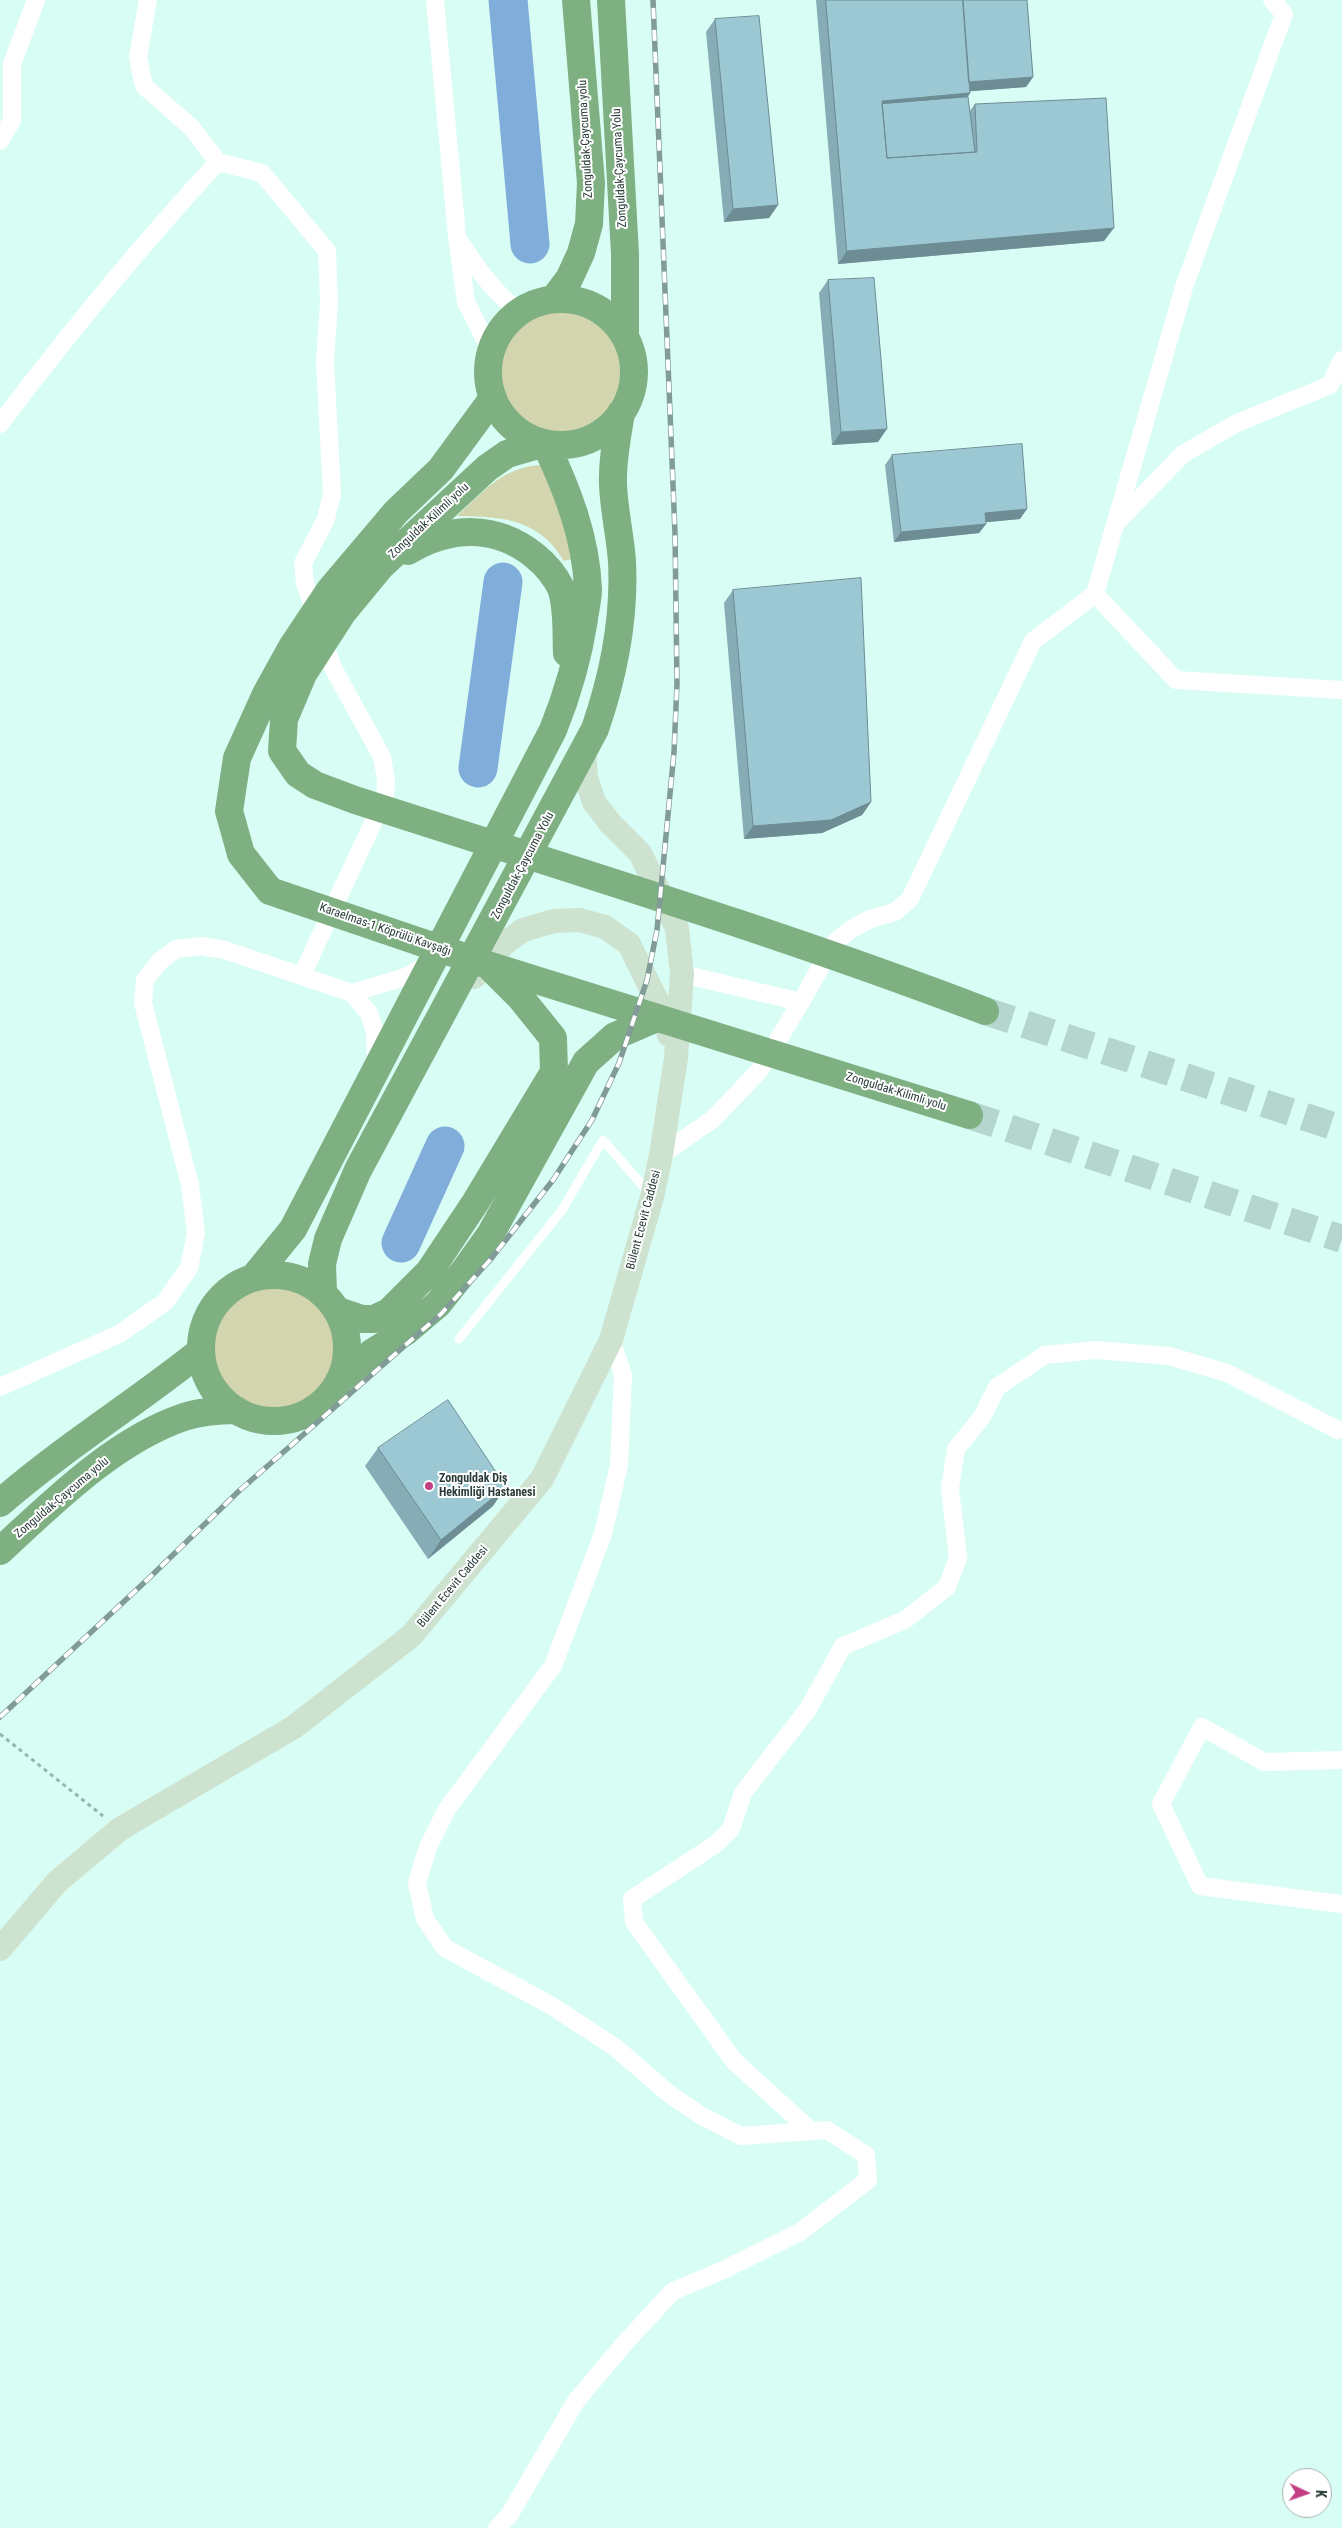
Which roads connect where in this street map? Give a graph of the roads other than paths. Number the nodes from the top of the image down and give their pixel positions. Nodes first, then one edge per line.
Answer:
1 (36, 0) edge
2 (148, 0) edge
3 (435, 0) edge
4 (576, 0) edge
5 (611, 0) edge
6 (1272, 0) edge
7 (0, 141) edge
8 (218, 162) junction
9 (457, 236) junction
10 (554, 299) junction
11 (519, 312) junction
12 (625, 335) junction
13 (491, 350) junction
14 (1342, 360) edge
15 (493, 398) junction
16 (621, 413) junction
17 (0, 424) edge
18 (545, 443) junction
19 (1117, 522) junction
20 (380, 567) junction
21 (330, 590) joint
22 (1095, 594) junction
23 (1342, 690) edge
24 (568, 692) junction
25 (584, 750) junction
26 (432, 962) junction
27 (488, 965) junction
28 (682, 974) junction
29 (302, 975) junction
30 (352, 993) junction
31 (801, 1002) junction
32 (446, 1008) junction
33 (985, 1011) tunnel mouth
34 (657, 1018) junction
35 (676, 1058) junction
36 (376, 1068) junction
37 (822, 1069) joint
38 (969, 1115) tunnel mouth
39 (661, 1155) junction
40 (652, 1197) junction
41 (254, 1277) junction
42 (330, 1302) junction
43 (459, 1339) dead end
44 (612, 1340) junction
45 (201, 1351) junction
46 (339, 1382) junction
47 (0, 1387) edge
48 (236, 1410) junction
49 (1338, 1430) dead end
50 (0, 1504) edge
51 (0, 1551) edge
52 (1342, 1760) edge
53 (1342, 1904) edge
54 (0, 1950) edge
55 (811, 2131) junction
56 (498, 2528) edge

1 - 7 street
2 - 8 street
3 - 9 street
4 - 10 highway, Zonguldak-Çaycuma yolu
5 - 12 highway, Zonguldak-Çaycuma Yolu
6 - 19 street
8 - 17 street
8 - 29 street
9 - 11 street
9 - 13 street
10 - 11 highway
10 - 12 highway
11 - 13 highway
12 - 16 highway
13 - 15 highway
14 - 19 street
15 - 18 highway
15 - 21 highway, Zonguldak-Kilimli yolu
16 - 18 highway
16 - 25 highway, Zonguldak-Çaycuma Yolu
18 - 20 highway, Zonguldak-Kilimli yolu
18 - 24 highway
19 - 22 street
20 - 24 highway, Zonguldak-Kilimli yolu
20 - 33 highway
21 - 27 highway, Karaelmas-1 Köprülü Kavşağı
22 - 23 street
22 - 31 street
24 - 26 highway
25 - 28 main road, Bülent Ecevit Caddesi
25 - 32 highway, Zonguldak-Çaycuma Yolu
26 - 30 street
26 - 36 highway
27 - 34 highway, Karaelmas-1 Köprülü Kavşağı
27 - 42 highway
28 - 31 street
28 - 35 main road, Bülent Ecevit Caddesi
29 - 30 street
29 - 47 street
30 - 36 street
31 - 39 street
32 - 35 main road
32 - 42 highway, Zonguldak-Çaycuma Yolu
34 - 37 highway, Karaelmas-1 Köprülü Kavşağı
34 - 46 highway
35 - 39 main road, Bülent Ecevit Caddesi
36 - 41 highway
37 - 38 highway, Zonguldak-Kilimli yolu
39 - 40 main road, Bülent Ecevit Caddesi
40 - 43 lane
40 - 44 main road, Bülent Ecevit Caddesi
41 - 42 highway
41 - 45 highway
42 - 46 highway
44 - 54 main road, Bülent Ecevit Caddesi
44 - 55 street
45 - 48 highway
45 - 50 highway
46 - 48 highway
48 - 51 highway, Zonguldak-Çaycuma yolu
49 - 55 street
52 - 53 street
55 - 56 street

